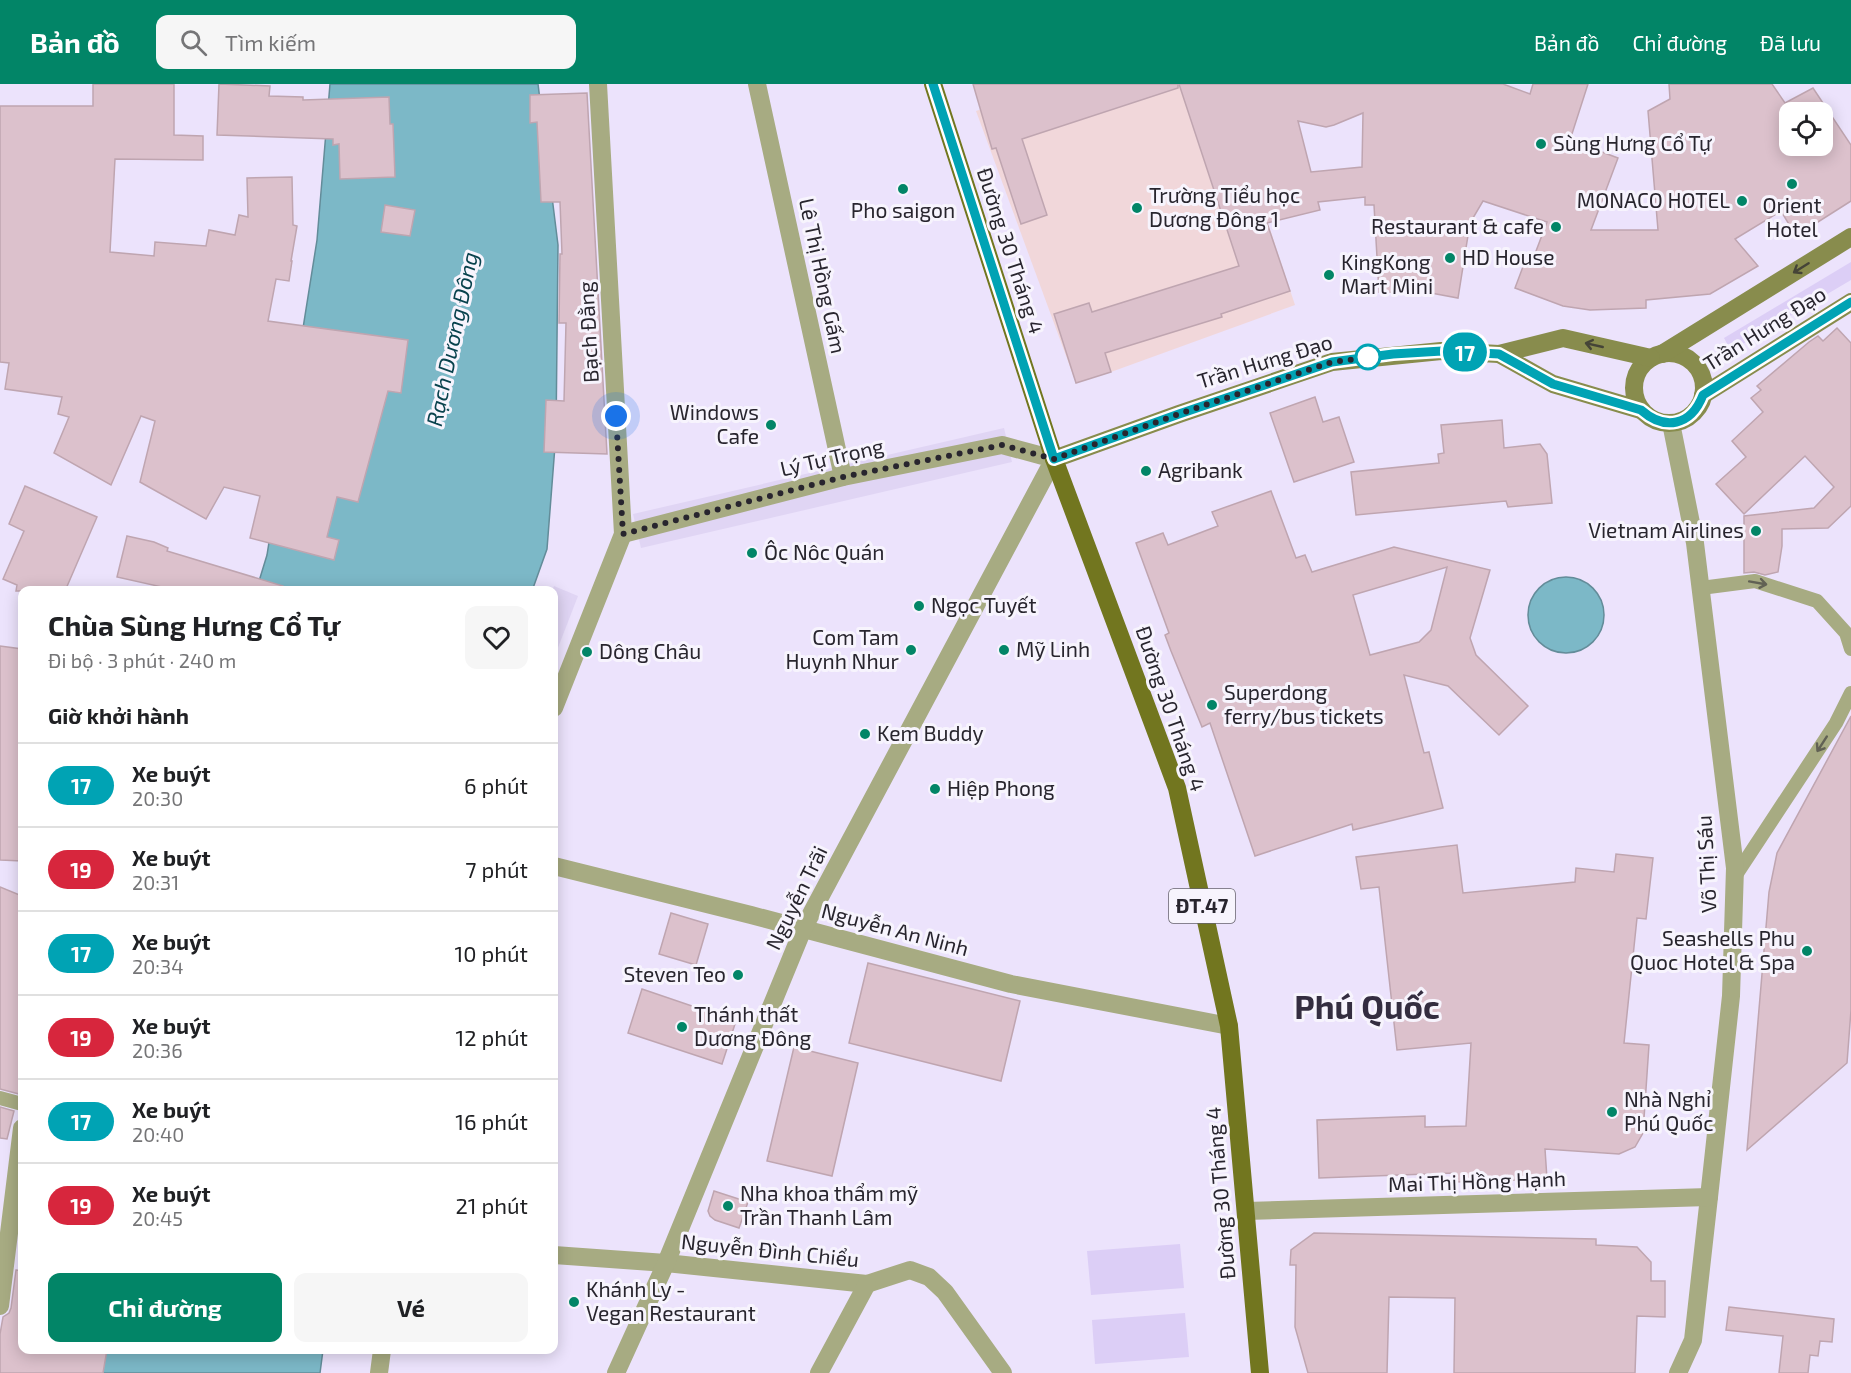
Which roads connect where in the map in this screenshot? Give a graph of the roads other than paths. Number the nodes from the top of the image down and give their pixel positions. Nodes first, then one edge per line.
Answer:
1 (598, 84) edge
2 (757, 84) edge
3 (933, 84) edge
4 (1851, 237) edge
5 (1851, 302) edge
6 (1499, 354) junction
7 (1656, 356) junction
8 (1703, 395) junction
9 (1641, 410) junction
10 (1671, 423) junction
11 (1054, 459) junction
12 (843, 477) junction
13 (623, 534) junction
14 (1701, 588) junction
15 (1851, 649) edge
16 (1851, 693) edge
17 (558, 698) edge
18 (558, 867) edge
19 (1734, 878) junction
20 (803, 929) junction
21 (1228, 1026) junction
22 (0, 1098) edge
23 (18, 1103) edge
24 (18, 1160) edge
25 (1709, 1197) junction
26 (1246, 1211) junction
27 (558, 1255) edge
28 (666, 1263) junction
29 (867, 1284) junction
30 (0, 1306) edge
31 (382, 1354) edge
32 (380, 1373) edge
33 (616, 1373) edge
34 (819, 1373) edge
35 (1003, 1373) edge
36 (1260, 1373) edge
37 (1678, 1373) edge

1 - 13 street, Bạch Đằng
2 - 12 street, Lê Thị Hồng Gấm
3 - 11 main road, Đường 30 Tháng 4
4 -> 7 main road, Trần Hưng Đạo
5 - 8 main road, Trần Hưng Đạo
7 -> 6 main road, Trần Hưng Đạo
6 - 9 main road, Trần Hưng Đạo
6 - 11 main road, Trần Hưng Đạo
7 - 8 main road
7 - 9 main road
8 - 10 main road
9 - 10 main road
10 - 14 street, Võ Thị Sáu
11 - 12 street, Lý Tự Trọng
11 - 20 street, Nguyễn Trãi
11 - 21 main road, Đường 30 Tháng 4 / ĐT.47
12 - 13 street, Lý Tự Trọng
13 - 17 street, Bạch Đằng
14 -> 15 lane
14 - 19 street, Võ Thị Sáu
16 -> 19 lane
18 - 20 street, Nguyễn An Ninh
19 - 25 street, Võ Thị Sáu
20 - 21 street, Nguyễn An Ninh
20 - 28 street, Nguyễn Trãi
21 - 26 main road, Đường 30 Tháng 4 / ĐT.47
22 - 23 lane
24 - 30 street
25 - 26 street, Mai Thị Hồng Hạnh
25 - 37 street, Võ Thị Sáu
26 - 36 main road, Đường 30 Tháng 4 / ĐT.47
27 - 28 street, Nguyễn Đình Chiểu
28 - 29 street, Nguyễn Đình Chiểu
28 - 33 street, Nguyễn Trãi
29 - 34 street
29 - 35 street, Nguyễn Đình Chiểu
31 - 32 street

